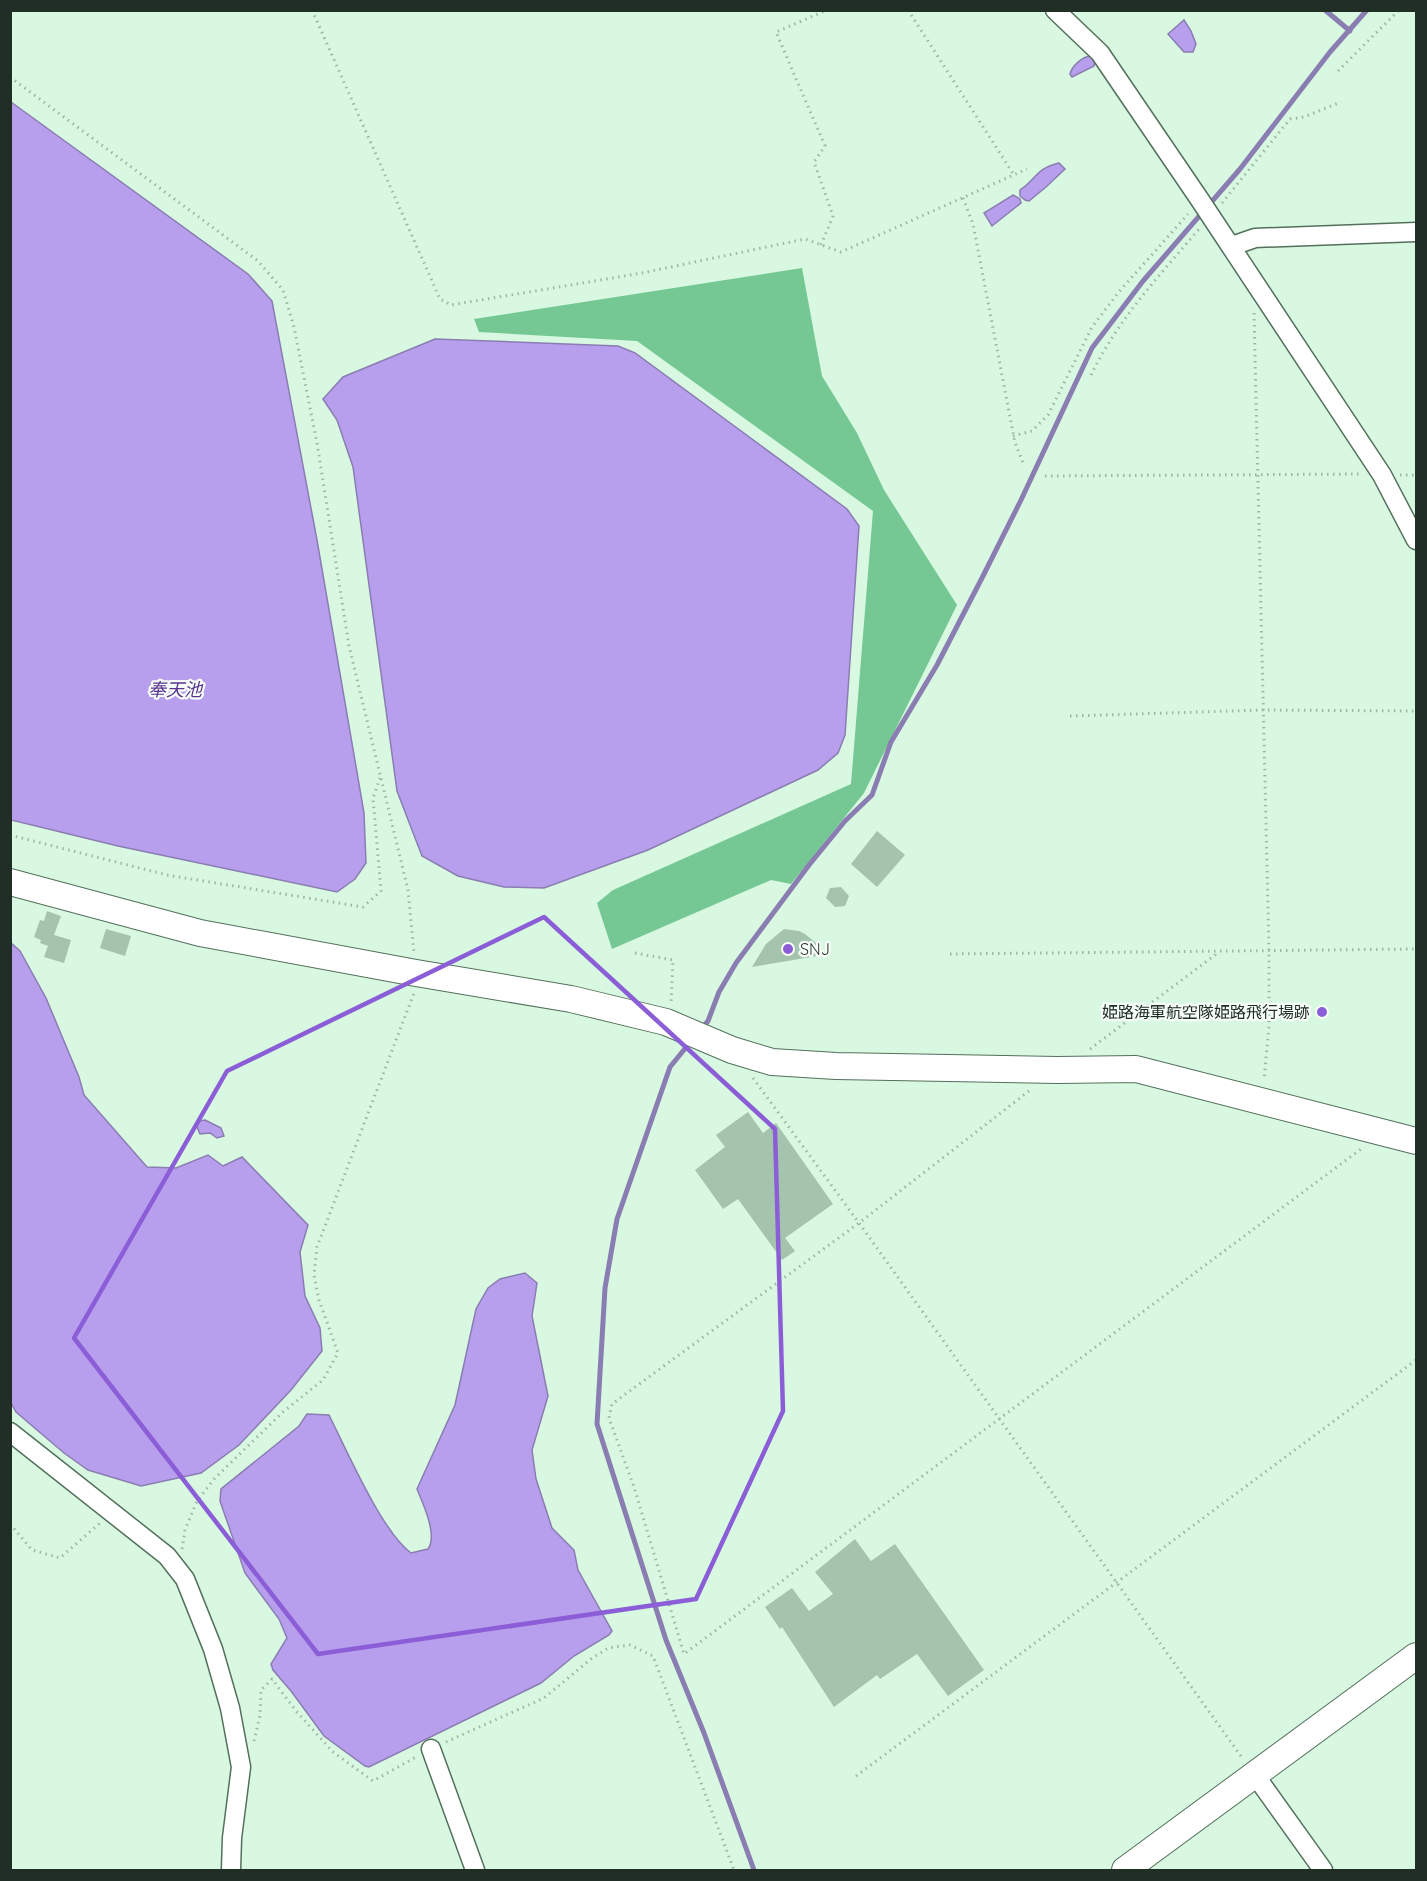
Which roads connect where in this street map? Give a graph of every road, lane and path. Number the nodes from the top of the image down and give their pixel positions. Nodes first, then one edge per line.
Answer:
1 (312, 10) edge
2 (827, 10) edge
3 (908, 10) edge
4 (1055, 10) edge
5 (1399, 10) edge
6 (1338, 71) dead end
7 (10, 77) edge
8 (1027, 169) dead end
9 (1014, 175) junction
10 (963, 198) junction
11 (1200, 200) junction
12 (1416, 232) edge
13 (821, 245) junction
14 (1232, 246) junction
15 (1262, 291) junction
16 (1013, 436) junction
17 (1024, 465) dead end
18 (1257, 475) junction
19 (1382, 475) junction
20 (1416, 475) edge
21 (1045, 476) dead end
22 (1416, 540) edge
23 (1262, 710) junction
24 (1416, 711) edge
25 (1070, 716) dead end
26 (380, 777) junction
27 (10, 835) edge
28 (10, 882) edge
29 (1416, 949) edge
30 (1269, 950) junction
31 (1215, 951) junction
32 (635, 953) dead end
33 (950, 954) dead end
34 (416, 973) junction
35 (688, 1027) junction
36 (732, 1050) junction
37 (1065, 1070) junction
38 (1263, 1100) junction
39 (1383, 1133) junction
40 (1416, 1141) edge
41 (859, 1223) junction
42 (1416, 1360) edge
43 (999, 1419) junction
44 (10, 1432) edge
45 (112, 1512) junction
46 (10, 1524) edge
47 (173, 1565) junction
48 (1116, 1581) junction
49 (1416, 1656) edge
50 (431, 1749) junction
51 (241, 1767) junction
52 (1255, 1775) junction
53 (856, 1776) dead end
54 (231, 1870) edge
55 (475, 1870) edge
56 (734, 1870) edge
57 (1125, 1870) edge
58 (1323, 1870) edge

1 - 13 path
2 - 13 path
3 - 9 path
4 - 11 street
5 - 6 path
7 - 26 path
8 - 9 path
9 - 10 path
10 - 13 path
10 - 16 path
11 - 14 street
11 - 16 path
12 - 14 street
14 - 15 street
15 - 18 path
15 - 19 street
16 - 17 path
18 - 19 path
18 - 21 path
18 - 23 path
19 - 20 path
19 - 22 street
23 - 24 path
23 - 25 path
23 - 30 path
26 - 27 path
26 - 34 path
28 - 34 street
29 - 30 path
30 - 31 path
30 - 38 path
31 - 33 path
31 - 37 path
32 - 35 path
34 - 35 street
34 - 47 path
35 - 36 street
36 - 37 street
36 - 41 path
37 - 38 street
37 - 41 path
38 - 39 street
39 - 40 street
39 - 43 path
41 - 43 path
41 - 43 path
42 - 48 path
43 - 48 path
44 - 45 street
45 - 46 path
45 - 47 street
47 - 51 street
48 - 52 path
48 - 53 path
49 - 52 street
50 - 51 path
50 - 55 street
50 - 56 path
51 - 54 street
52 - 57 street
52 - 58 street

